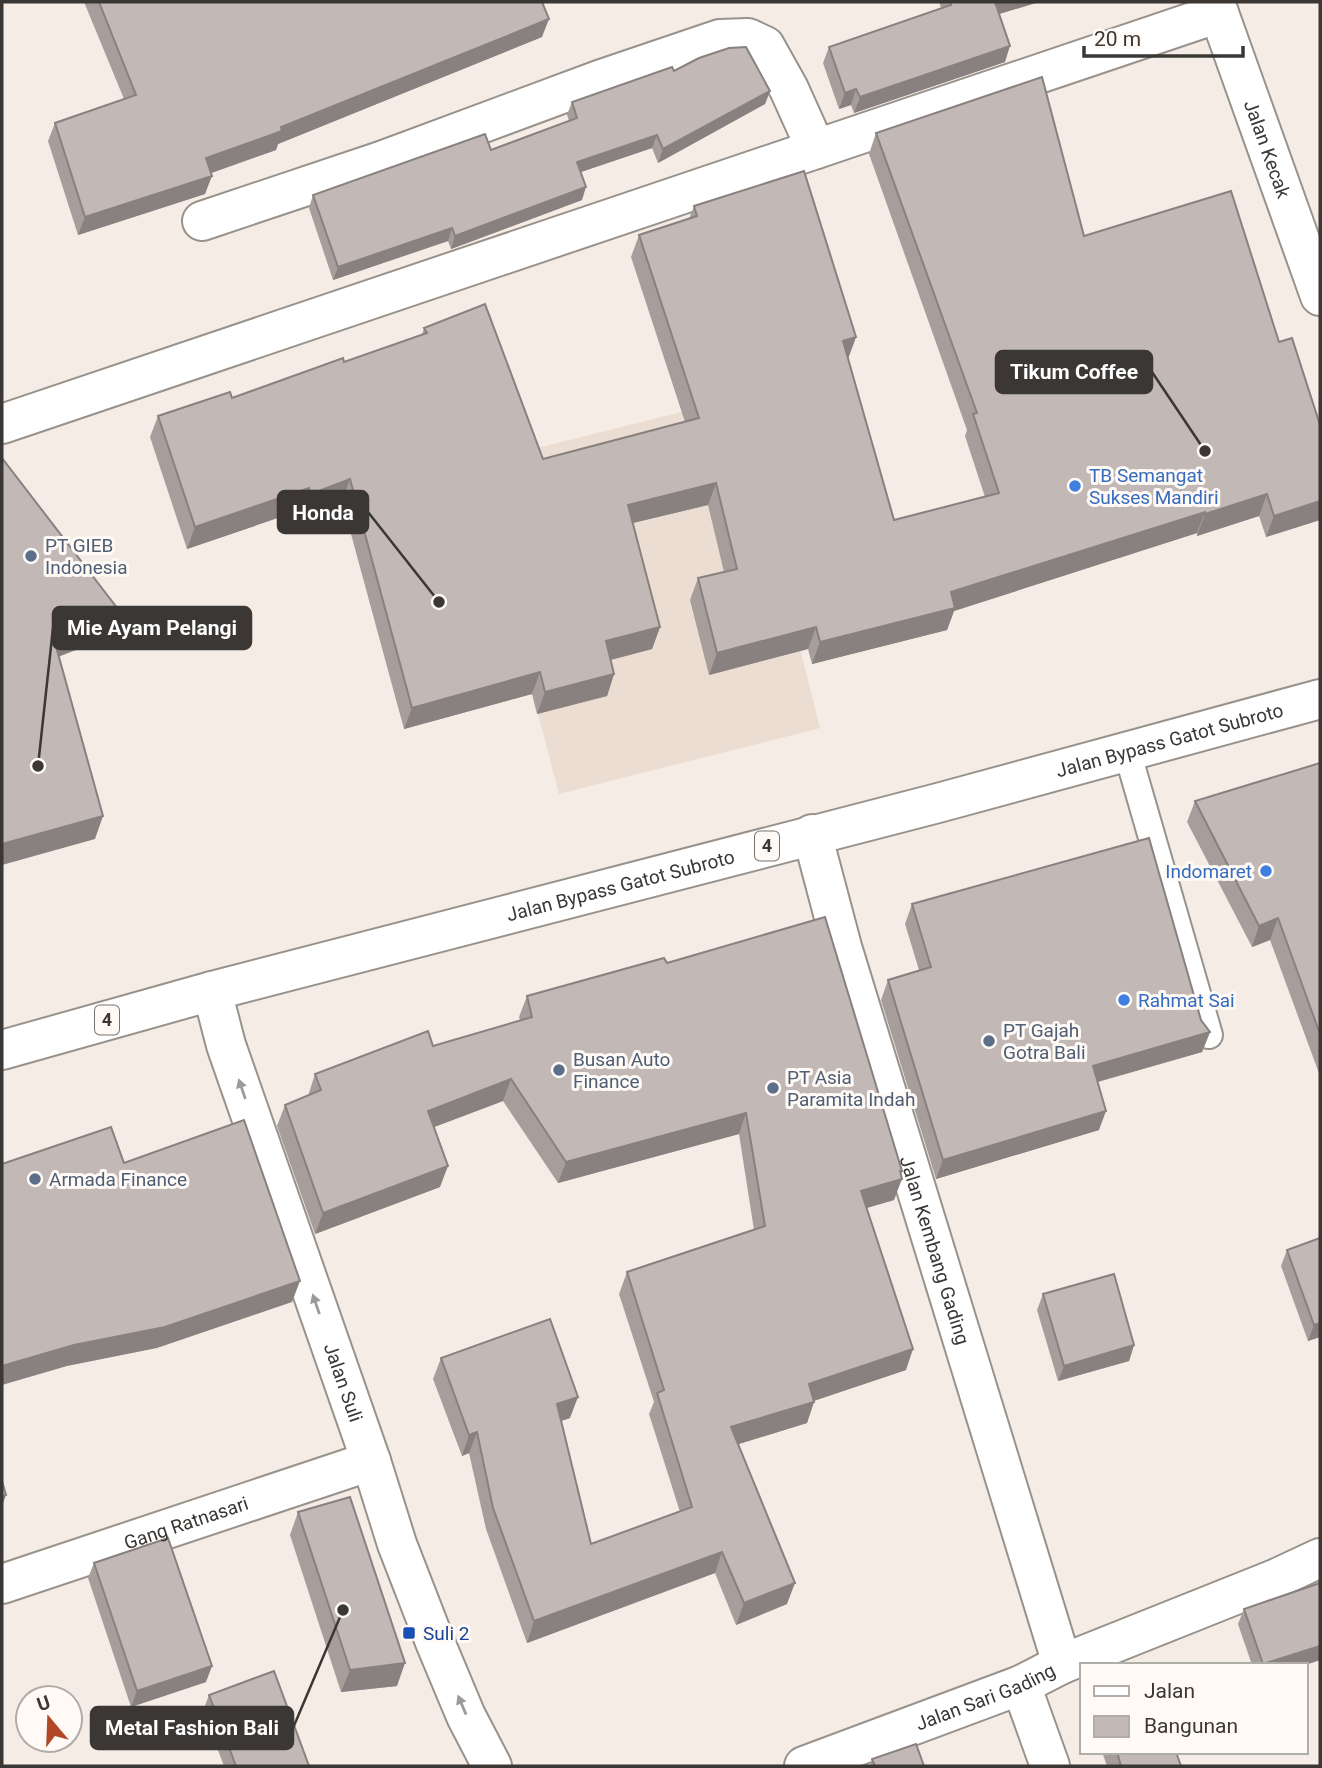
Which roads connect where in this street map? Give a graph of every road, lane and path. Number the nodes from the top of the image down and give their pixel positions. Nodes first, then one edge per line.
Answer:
1 (1217, 8) edge
2 (816, 149) junction
3 (202, 221) dead end
4 (1320, 296) edge
5 (2, 424) edge
6 (1320, 699) edge
7 (1127, 751) junction
8 (812, 834) junction
9 (212, 991) junction
10 (1209, 1035) edge
11 (2, 1050) edge
12 (371, 1461) junction
13 (1320, 1558) edge
14 (2, 1584) edge
15 (1062, 1664) junction
16 (1021, 1685) junction
17 (823, 1764) edge
18 (492, 1766) edge
19 (1050, 1766) edge

1 - 2 main road
1 - 4 main road, Jalan Kecak
2 - 3 main road
2 - 5 main road
6 - 7 main road, Jalan Bypass Gatot Subroto / 4
7 - 8 main road, Jalan Bypass Gatot Subroto / 4
7 - 10 lane
8 - 9 main road, Jalan Bypass Gatot Subroto / 4
8 - 15 main road, Jalan Kembang Gading
9 - 11 main road, Jalan Bypass Gatot Subroto / 4
12 -> 9 main road, Jalan Suli
12 - 14 main road, Gang Ratnasari
18 -> 12 main road, Jalan Suli
13 - 15 main road, Jalan Sari Gading
15 - 16 main road, Jalan Sari Gading
16 - 17 main road, Jalan Sari Gading
16 - 19 main road

